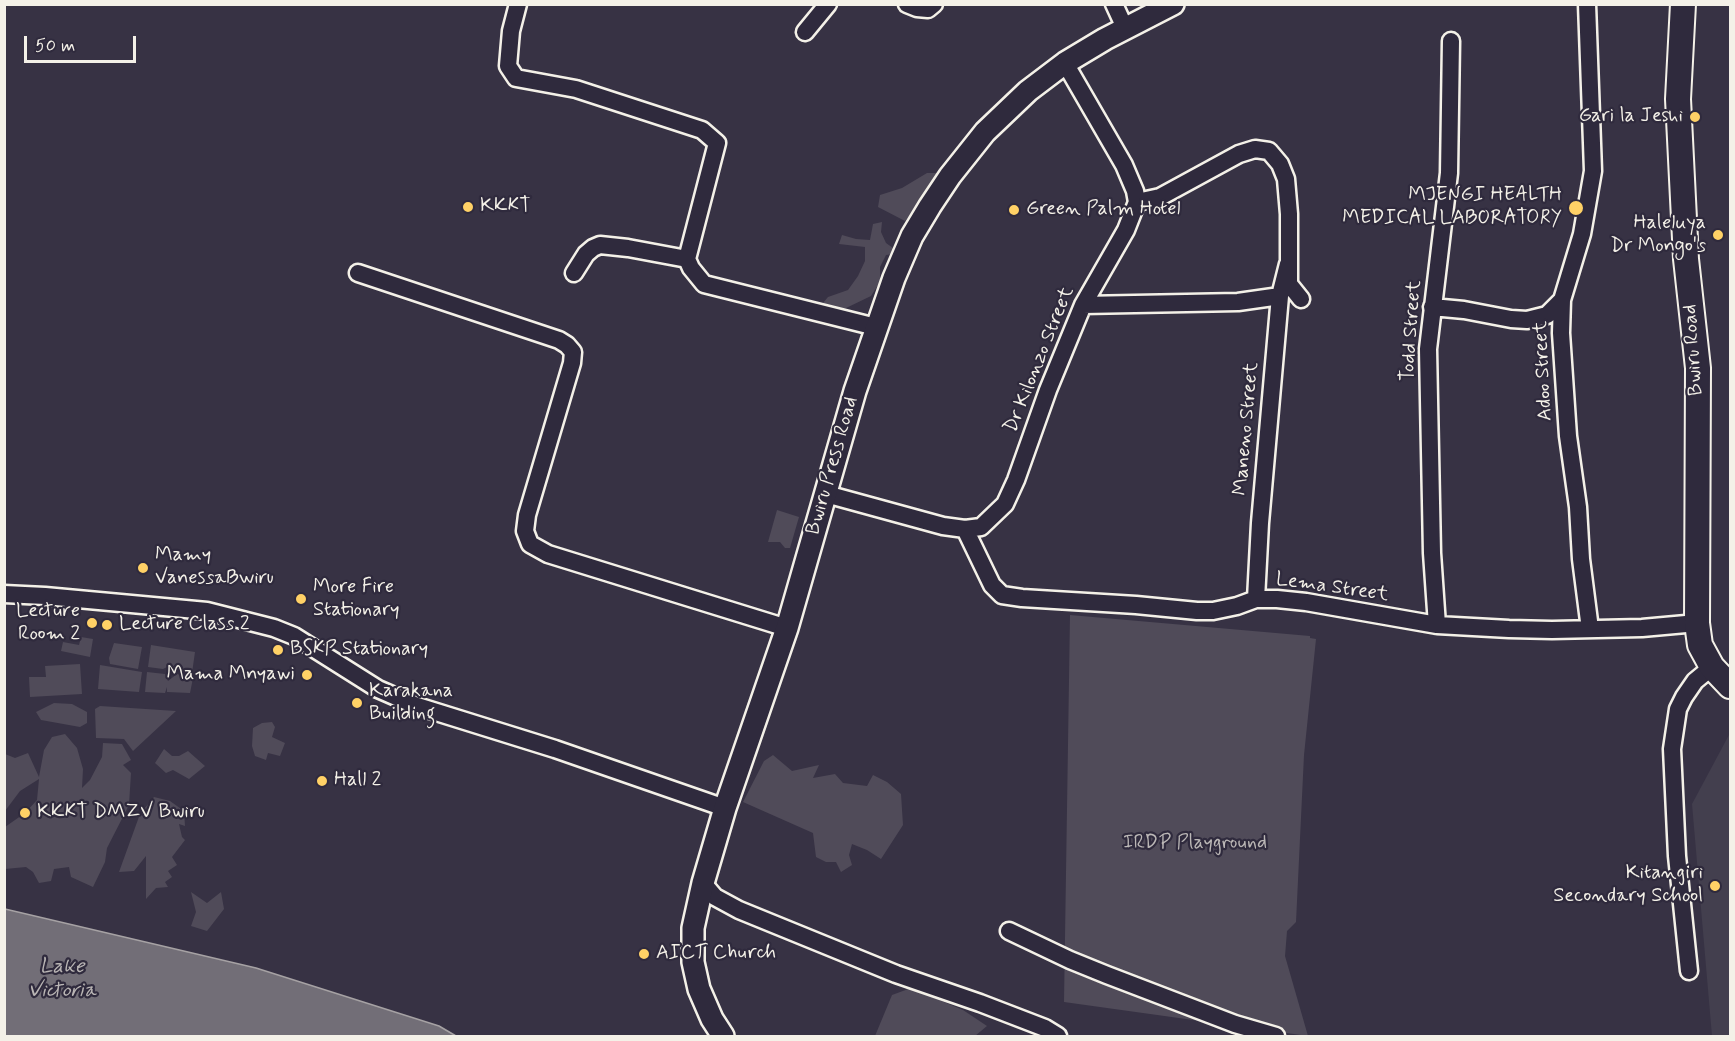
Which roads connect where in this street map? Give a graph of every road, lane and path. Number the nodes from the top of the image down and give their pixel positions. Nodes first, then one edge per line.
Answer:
1 (518, 4) edge
2 (828, 4) edge
3 (907, 4) edge
4 (934, 4) edge
5 (1114, 4) edge
6 (1173, 4) edge
7 (1587, 4) edge
8 (1683, 4) edge
9 (1125, 28) junction
10 (806, 32) dead end
11 (1451, 41) dead end
12 (1065, 63) junction
13 (1137, 202) junction
14 (687, 259) junction
15 (1288, 264) junction
16 (358, 273) dead end
17 (574, 273) dead end
18 (1280, 296) junction
19 (1301, 299) dead end
20 (1562, 300) junction
21 (1083, 305) junction
22 (1432, 307) junction
23 (876, 327) junction
24 (826, 494) junction
25 (965, 529) junction
26 (4, 594) edge
27 (1256, 600) junction
28 (1697, 623) junction
29 (1437, 626) junction
30 (787, 628) junction
31 (1590, 629) junction
32 (1713, 667) junction
33 (1731, 686) edge
34 (725, 808) junction
35 (703, 883) junction
36 (1009, 931) dead end
37 (1689, 971) dead end
38 (723, 1036) edge
39 (1058, 1036) edge
40 (1276, 1036) edge

1 - 14 street
2 - 10 street
3 - 4 street
5 - 9 street
6 - 9 street, Bwiru Press Road
7 - 20 street, Adoo Street
8 - 28 main road, Bwiru Road
9 - 12 street, Bwiru Press Road
11 - 22 street, Todd Street
12 - 13 street
12 - 23 street, Bwiru Press Road
13 - 15 street
13 - 21 street, Dr Kilonzo Street
14 - 17 street
14 - 23 street
15 - 18 street, Maneno Street
15 - 19 street
16 - 30 street
18 - 21 street
18 - 27 street, Maneno Street
20 - 22 street
20 - 31 street, Adoo Street
21 - 25 street, Dr Kilonzo Street
22 - 29 street, Todd Street
23 - 24 street, Bwiru Press Road
24 - 25 street
24 - 30 street, Bwiru Press Road
25 - 27 street, Lema Street
26 - 34 street
27 - 29 street, Lema Street
28 - 31 street, Lema Street
28 - 32 main road, Bwiru Road
29 - 31 street, Lema Street
30 - 34 street, Bwiru Press Road
32 - 33 main road, Bwiru Road
32 - 37 street
34 - 35 street, Bwiru Press Road
35 - 38 street, Bwiru Press Road
35 - 39 street
36 - 40 street

